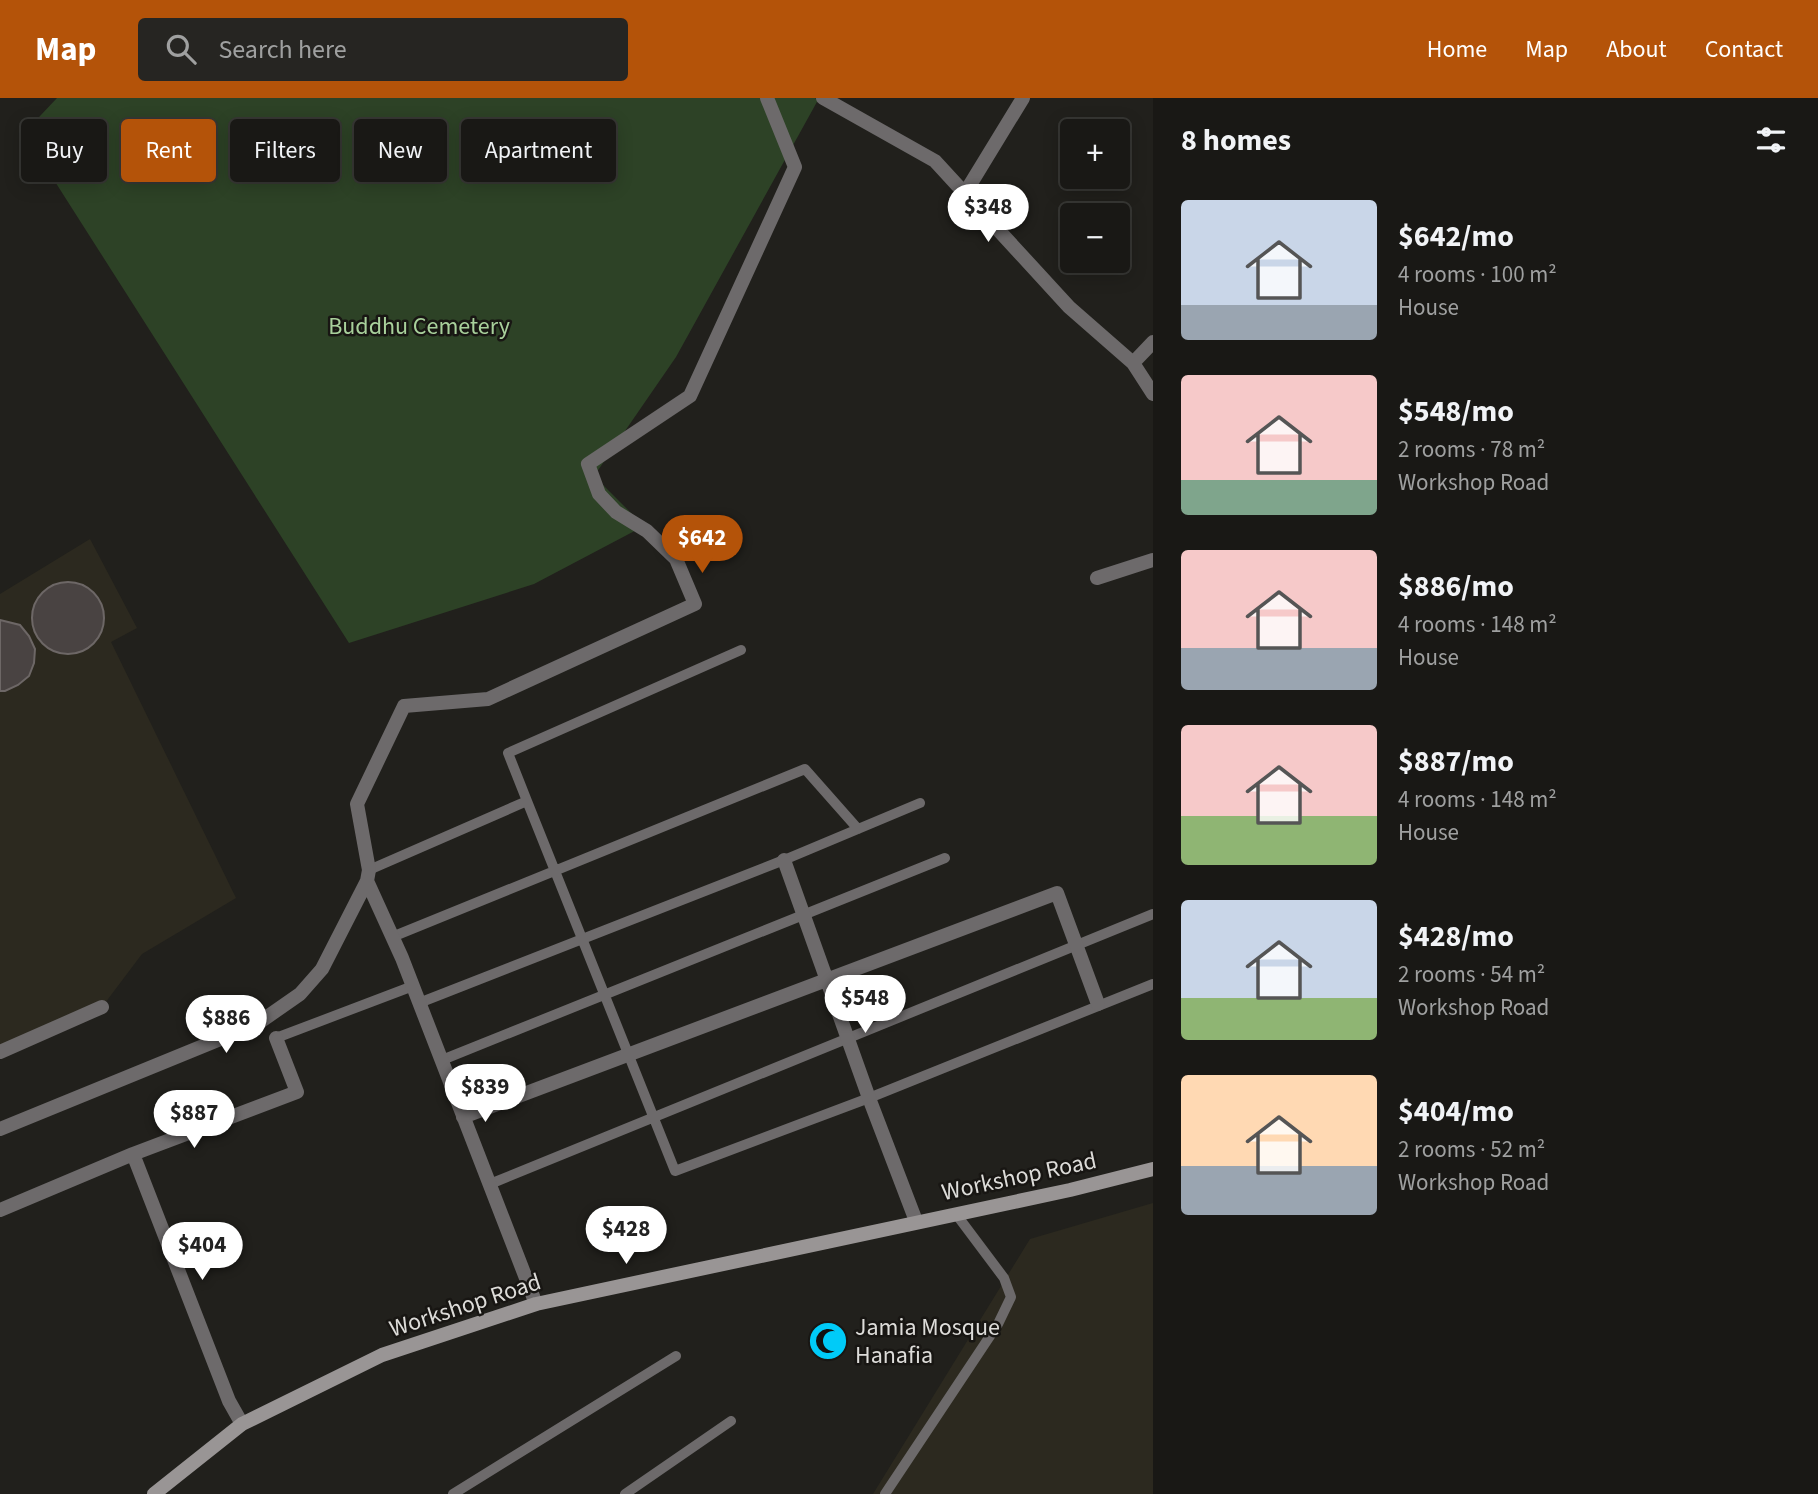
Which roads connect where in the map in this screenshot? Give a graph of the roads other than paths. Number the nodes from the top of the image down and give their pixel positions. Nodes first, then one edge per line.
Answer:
1 (767, 98) edge
2 (823, 98) edge
3 (1023, 98) edge
4 (965, 193) junction
5 (1153, 342) edge
6 (1133, 363) junction
7 (1153, 394) edge
8 (1153, 560) edge
9 (1097, 578) dead end
10 (741, 650) dead end
11 (527, 801) junction
12 (920, 803) dead end
13 (858, 829) junction
14 (944, 858) dead end
15 (784, 860) junction
16 (555, 870) junction
17 (368, 875) junction
18 (1153, 914) edge
19 (804, 915) junction
20 (392, 937) junction
21 (582, 939) junction
22 (1076, 945) junction
23 (827, 980) junction
24 (1153, 984) edge
25 (413, 986) junction
26 (604, 994) junction
27 (419, 1003) junction
28 (1098, 1004) junction
29 (102, 1007) dead end
30 (276, 1038) joint
31 (848, 1038) junction
32 (0, 1052) edge
33 (629, 1054) junction
34 (442, 1060) junction
35 (869, 1098) junction
36 (463, 1116) junction
37 (653, 1118) junction
38 (0, 1129) edge
39 (133, 1154) junction
40 (1153, 1169) edge
41 (490, 1184) junction
42 (0, 1210) edge
43 (956, 1214) junction
44 (916, 1221) junction
45 (536, 1304) junction
46 (676, 1356) dead end
47 (731, 1421) dead end
48 (242, 1424) junction
49 (154, 1494) edge
50 (453, 1494) edge
51 (625, 1494) edge
52 (885, 1494) edge

1 - 17 street
2 - 4 street
3 - 4 street
4 - 6 street
5 - 6 street
6 - 7 street
8 - 9 street
10 - 11 lane
11 - 16 lane
11 - 17 lane
12 - 13 lane
13 - 15 lane
13 - 16 lane
14 - 19 lane
15 - 19 street
15 - 21 lane
16 - 20 lane
16 - 21 lane
17 - 20 street
17 - 38 street
18 - 22 lane
19 - 23 street
19 - 26 lane
20 - 25 street
21 - 26 lane
21 - 27 lane
22 - 23 street
22 - 28 street
22 - 31 lane
23 - 31 street
23 - 33 street
24 - 28 lane
25 - 27 street
25 - 30 lane
26 - 33 lane
26 - 34 lane
27 - 34 street
28 - 35 lane
29 - 32 street
30 - 39 street
31 - 35 street
31 - 37 lane
33 - 36 street
33 - 37 lane
34 - 36 street
35 - 37 lane
35 - 44 street
36 - 41 street
37 - 41 lane
39 - 42 street
39 - 48 street
40 - 43 main road, Workshop Road
41 - 45 street
43 - 44 main road, Workshop Road
43 - 52 lane
44 - 45 main road, Workshop Road
45 - 48 main road, Workshop Road
46 - 50 lane
47 - 51 lane
48 - 49 main road, Workshop Road

